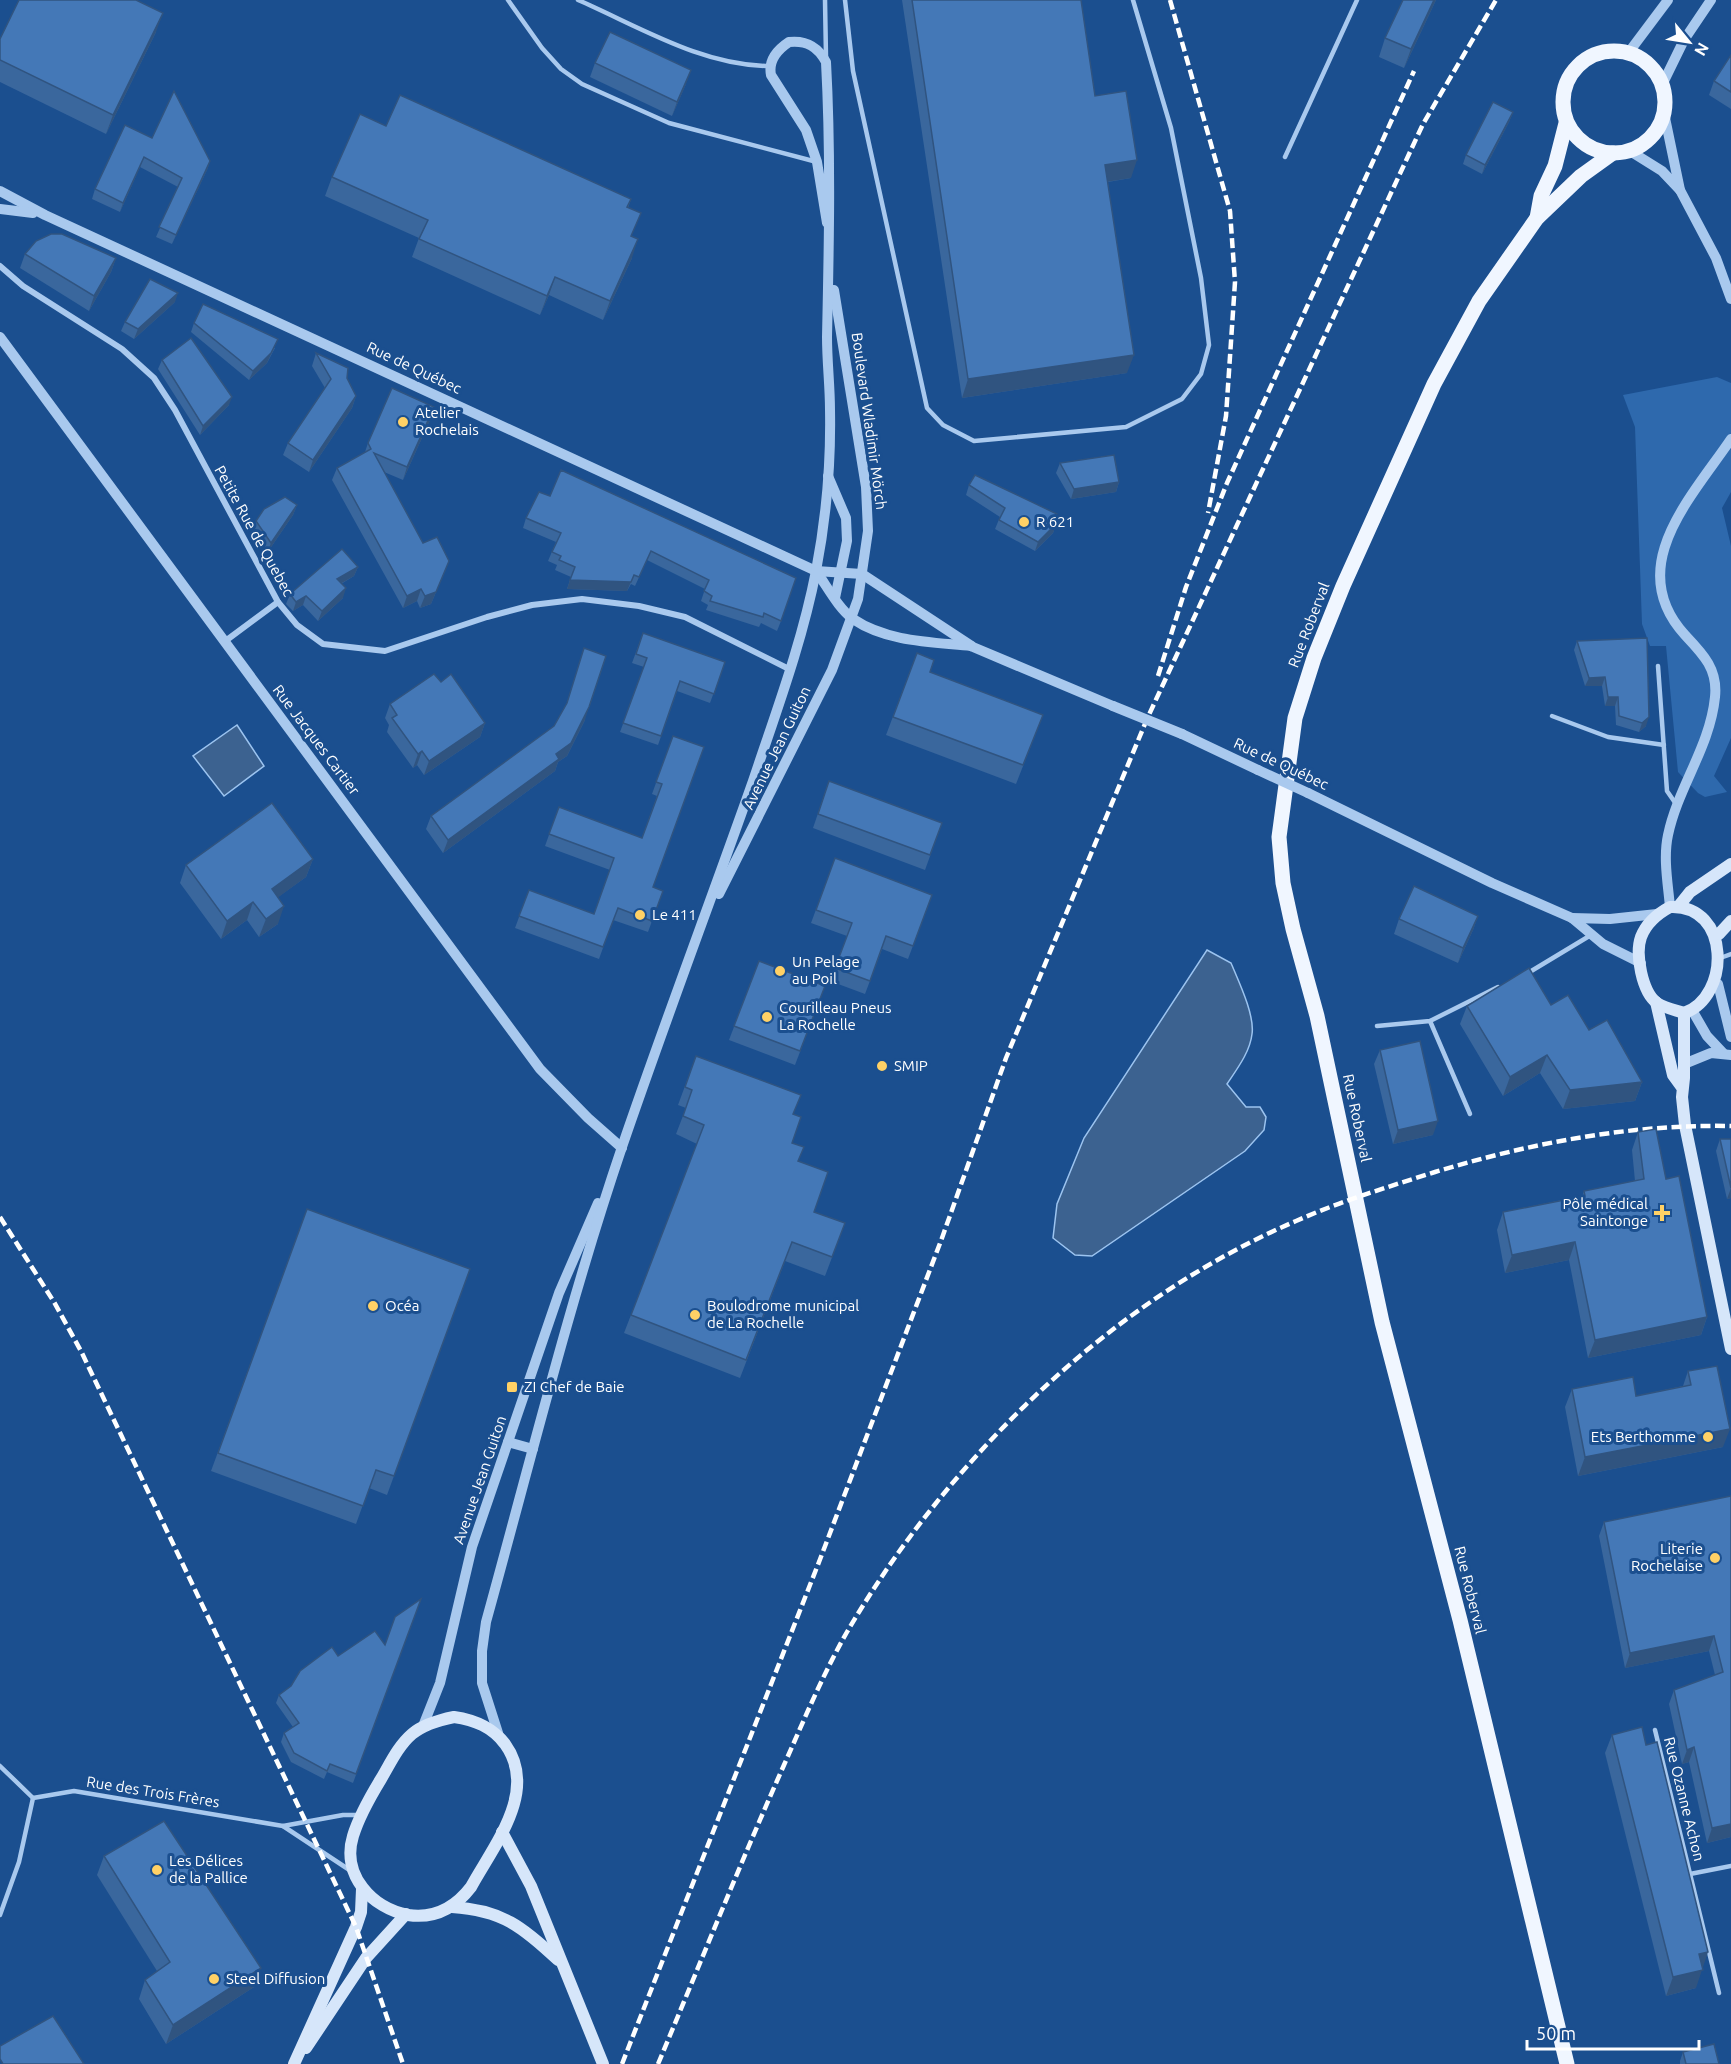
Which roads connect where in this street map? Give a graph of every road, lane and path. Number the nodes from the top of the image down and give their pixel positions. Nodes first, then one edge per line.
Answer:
1 (508, 0) edge
2 (578, 0) edge
3 (825, 0) edge
4 (845, 0) edge
5 (1132, 0) edge
6 (1357, 0) edge
7 (1668, 0) edge
8 (1711, 0) edge
9 (1629, 52) junction
10 (826, 62) junction
11 (770, 66) junction
12 (1662, 85) junction
13 (1664, 113) junction
14 (1566, 123) junction
15 (1630, 151) junction
16 (1613, 153) junction
17 (1285, 158) dead end
18 (817, 162) junction
19 (1680, 190) junction
20 (0, 191) edge
21 (0, 209) edge
22 (45, 215) junction
23 (1538, 218) junction
24 (827, 223) junction
25 (0, 266) edge
26 (830, 272) junction
27 (1731, 299) edge
28 (0, 337) edge
29 (1731, 439) edge
30 (828, 476) junction
31 (816, 571) junction
32 (840, 573) junction
33 (862, 574) junction
34 (835, 598) junction
35 (278, 602) junction
36 (852, 618) junction
37 (224, 642) junction
38 (973, 647) junction
39 (1658, 666) dead end
40 (791, 670) junction
41 (1552, 716) dead end
42 (1664, 745) junction
43 (1678, 807) junction
44 (1731, 864) edge
45 (1674, 907) junction
46 (1657, 914) junction
47 (1572, 918) junction
48 (1731, 921) edge
49 (702, 928) junction
50 (1719, 934) junction
51 (1592, 935) junction
52 (1727, 956) edge
53 (1641, 963) junction
54 (1519, 977) edge
55 (1509, 982) edge
56 (1718, 984) junction
57 (1656, 1002) junction
58 (1688, 1011) junction
59 (1430, 1021) junction
60 (1377, 1026) dead end
61 (1731, 1037) edge
62 (1727, 1054) edge
63 (1684, 1064) junction
64 (1681, 1086) junction
65 (1470, 1114) dead end
66 (622, 1148) junction
67 (1731, 1349) edge
68 (508, 1442) junction
69 (533, 1449) junction
70 (423, 1726) junction
71 (1655, 1730) dead end
72 (499, 1736) junction
73 (0, 1766) edge
74 (33, 1798) junction
75 (361, 1815) junction
76 (283, 1826) junction
77 (501, 1832) junction
78 (1731, 1866) edge
79 (354, 1872) junction
80 (1690, 1874) junction
81 (362, 1889) junction
82 (452, 1907) junction
83 (406, 1914) junction
84 (0, 1915) edge
85 (561, 1963) junction
86 (1719, 1993) dead end
87 (295, 2064) edge
88 (603, 2064) edge
89 (1566, 2064) edge

1 - 18 lane
2 - 11 lane
3 - 10 lane
4 - 5 lane
6 - 17 lane
7 - 9 street
8 - 12 street
9 - 12 main road
9 - 14 main road
10 - 11 street
10 - 24 street, Boulevard Wladimir Mörch
11 - 18 street, Boulevard Wladimir Mörch
12 - 13 main road
13 - 15 main road
13 - 19 street
14 - 16 main road
14 - 23 main road, Rue Roberval
15 - 16 main road
15 - 19 street
16 - 23 main road, Rue Roberval
18 - 24 street, Boulevard Wladimir Mörch
19 - 27 street
20 - 22 street, Rue de Québec
21 - 22 street
22 - 31 street, Rue de Québec
23 - 89 main road, Rue Roberval
24 - 26 street, Boulevard Wladimir Mörch
25 - 35 street, Petite Rue de Quebec
26 - 30 street, Boulevard Wladimir Mörch
26 - 33 street, Boulevard Wladimir Mörch
28 - 37 street, Rue Jacques Cartier
29 - 43 street
30 - 31 street, Boulevard Wladimir Mörch
30 - 32 street
31 - 32 street, Rue de Québec
31 - 34 street, Rue de Québec
31 - 40 street, Avenue Jean Guiton
32 - 33 street, Rue de Québec
32 - 34 street
33 - 36 street, Avenue Jean Guiton
33 - 38 street, Rue de Québec
34 - 36 street, Rue de Québec
35 - 37 street
35 - 40 street, Petite Rue de Quebec
36 - 38 street, Rue de Québec
36 - 49 street, Avenue Jean Guiton
37 - 66 street, Rue Jacques Cartier
38 - 47 street, Rue de Québec, bridge
39 - 42 lane
40 - 49 street, Avenue Jean Guiton
41 - 42 lane
42 - 43 lane
43 - 45 street
44 - 45 main road
45 - 46 main road
45 - 50 main road
46 - 47 street, Rue de Québec
46 - 53 main road
47 - 51 street, Rue de Québec
48 - 50 main road
49 - 66 street, Avenue Jean Guiton
50 - 52 main road
51 - 53 street, Rue de Québec
51 - 54 lane
52 - 56 main road
53 - 57 main road
55 - 59 lane
56 - 58 main road
56 - 61 street
57 - 58 main road
57 - 64 main road
58 - 62 street
58 - 63 main road
59 - 60 lane
59 - 65 lane
62 - 63 street
63 - 64 main road
64 - 67 main road
66 - 68 street, Avenue Jean Guiton
66 - 69 street, Avenue Jean Guiton
68 - 69 street
68 - 70 street, Avenue Jean Guiton
69 - 72 street, Avenue Jean Guiton
70 - 72 main road
70 - 75 main road
71 - 80 lane, Rue Ozanne Achon
72 - 77 main road
73 - 74 lane
74 - 76 lane, Rue des Trois Frères
74 - 84 lane
75 - 76 lane, Rue des Trois Frères
75 - 79 main road
76 - 79 lane, Rue des Trois Frères
77 - 82 main road
77 - 85 main road
78 - 80 lane, Rue Ozanne Achon
79 - 81 main road
80 - 86 lane, Rue Ozanne Achon
81 - 83 main road
81 - 87 main road
82 - 83 main road
82 - 85 main road
83 - 87 main road
85 - 88 main road

